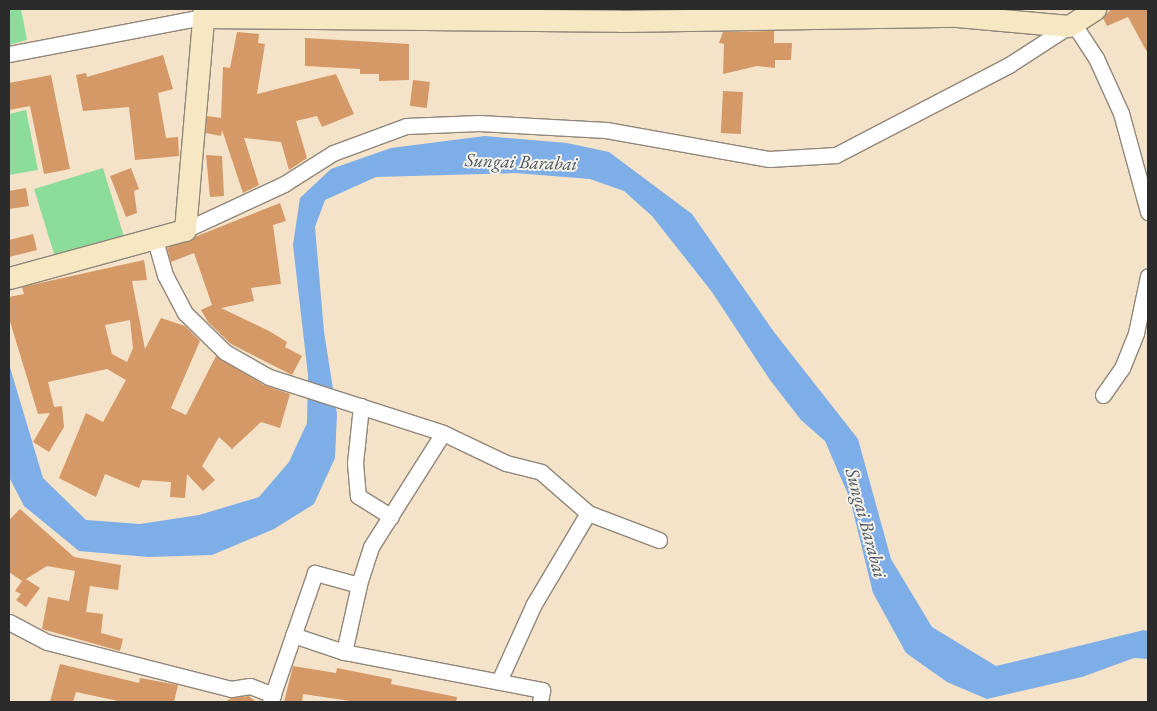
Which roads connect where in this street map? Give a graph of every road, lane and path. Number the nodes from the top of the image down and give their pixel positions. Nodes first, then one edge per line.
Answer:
1 (1095, 9) edge
2 (203, 13) edge
3 (625, 15) edge
4 (1071, 24) junction
5 (9, 54) edge
6 (1148, 212) edge
7 (185, 230) junction
8 (155, 240) junction
9 (1148, 276) edge
10 (9, 278) edge
11 (1103, 395) dead end
12 (361, 406) junction
13 (443, 433) junction
14 (588, 513) junction
15 (391, 516) junction
16 (659, 540) dead end
17 (359, 585) junction
18 (9, 622) edge
19 (292, 638) junction
20 (344, 652) junction
21 (499, 681) junction
22 (541, 696) edge
23 (272, 698) edge

1 - 4 main road
2 - 3 main road
2 - 5 street
2 - 7 main road
3 - 4 main road
4 - 6 street
4 - 7 street
7 - 8 main road
8 - 10 main road
8 - 12 street
9 - 11 street
12 - 13 street
12 - 15 street
13 - 14 street
13 - 15 street
14 - 16 street
14 - 21 street
15 - 17 street
17 - 19 street
17 - 20 street
18 - 23 street
19 - 20 street
19 - 23 street
20 - 21 street
21 - 22 street

